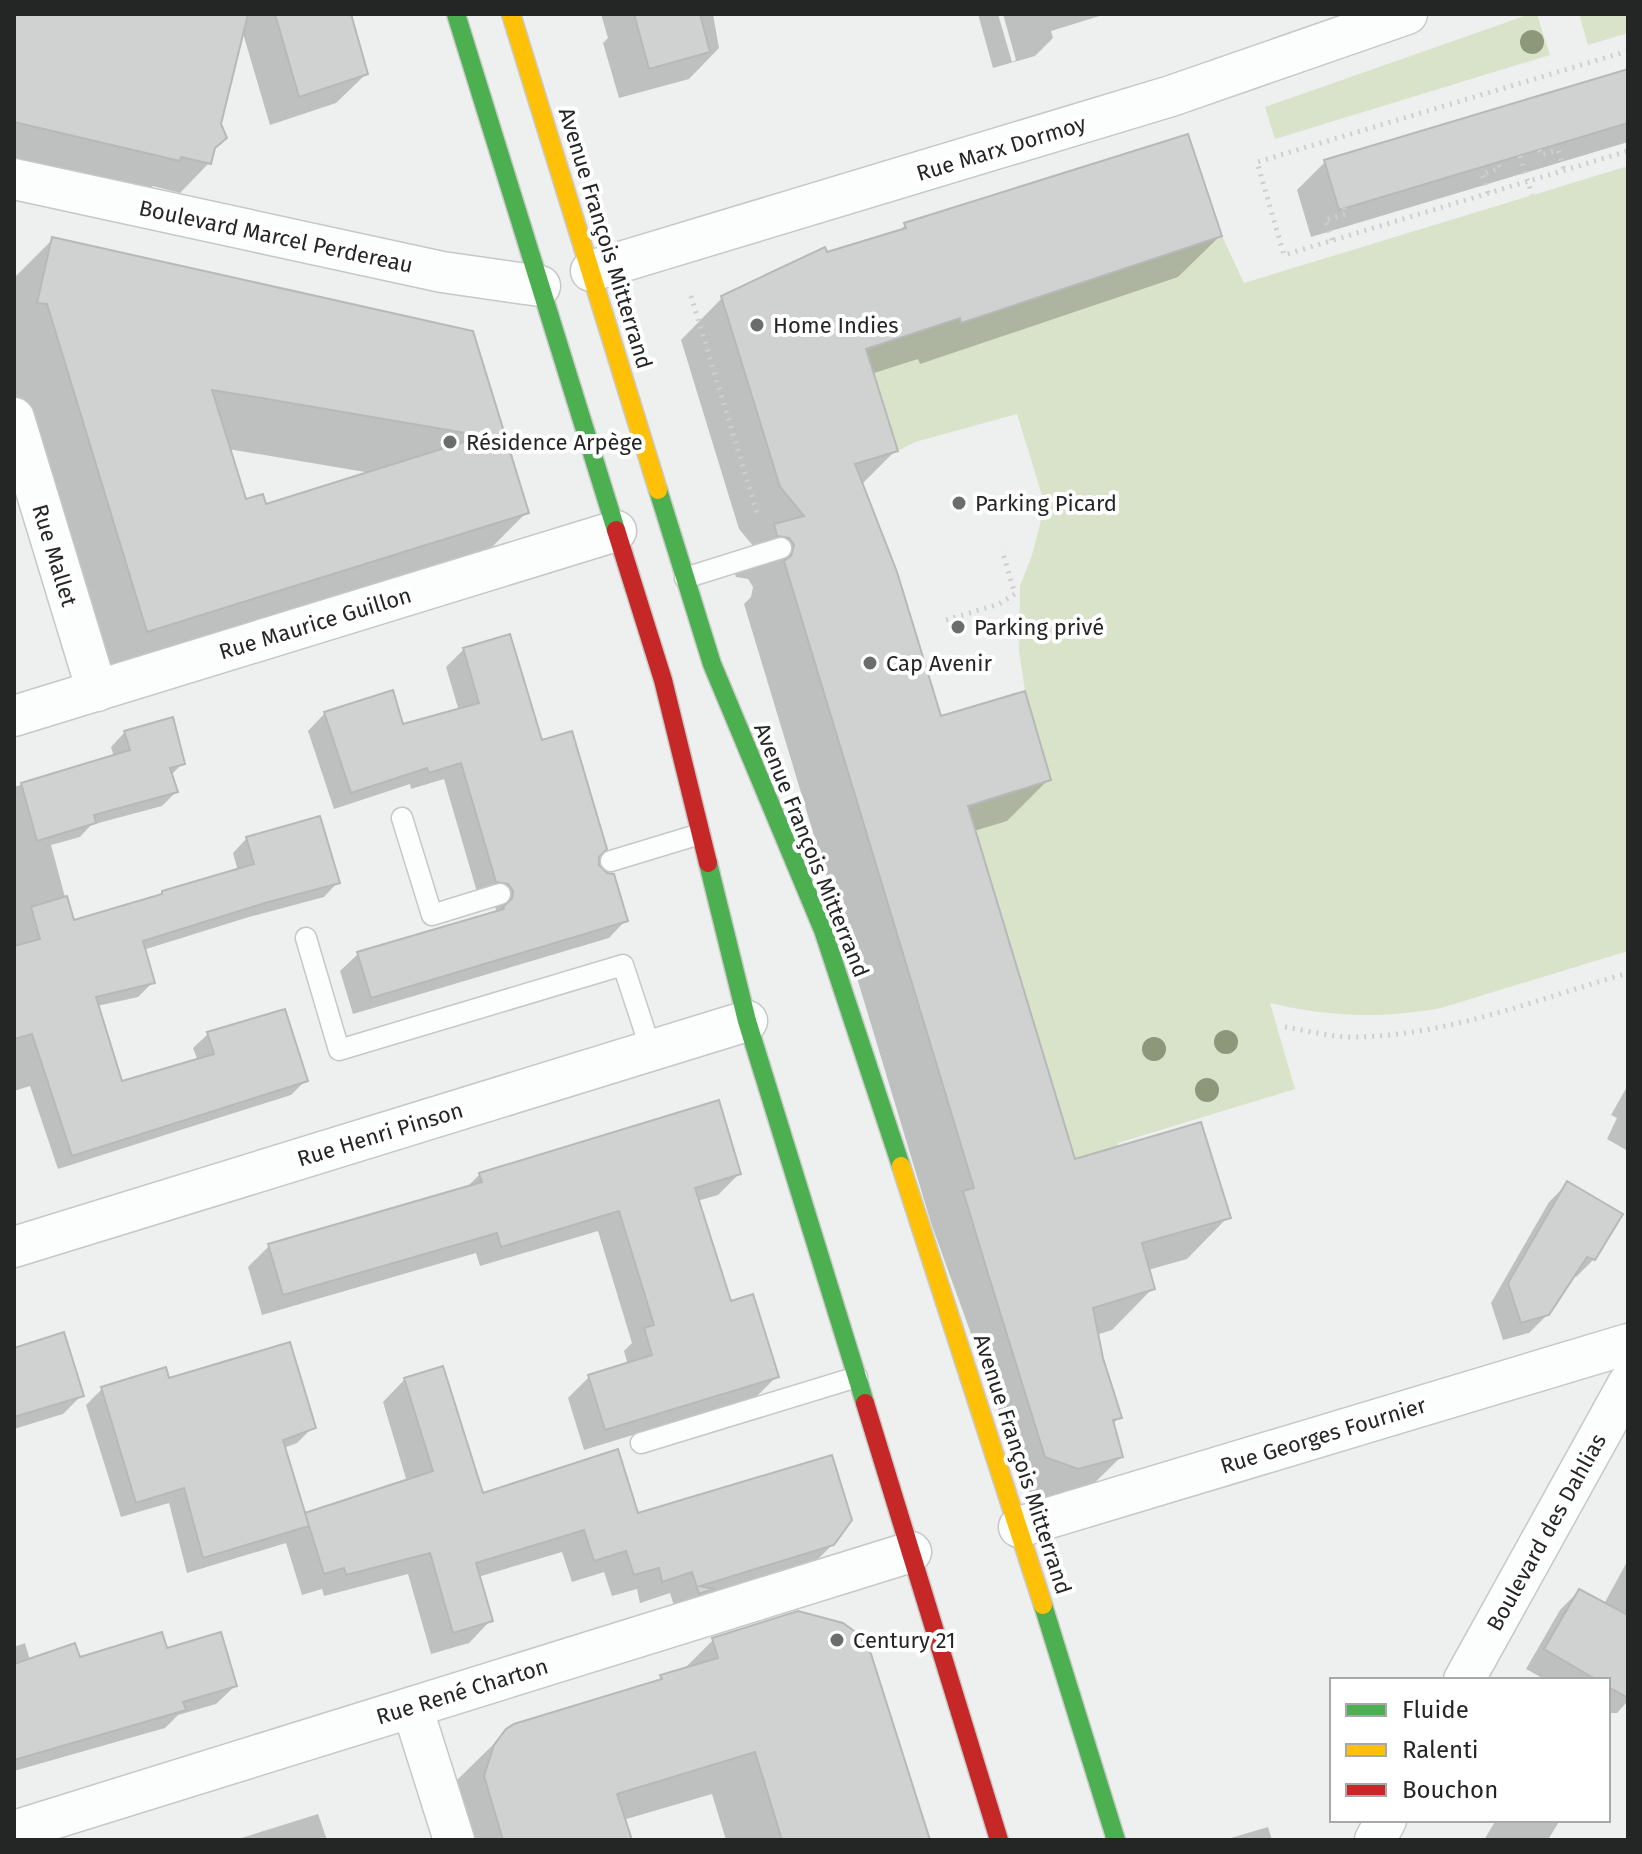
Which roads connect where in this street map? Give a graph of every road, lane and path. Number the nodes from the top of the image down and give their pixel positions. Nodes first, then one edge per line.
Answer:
1 (456, 14) edge
2 (511, 14) edge
3 (1407, 14) edge
4 (1628, 51) edge
5 (1539, 150) dead end
6 (1628, 151) edge
7 (1520, 156) dead end
8 (1498, 163) dead end
9 (1564, 170) junction
10 (14, 179) edge
11 (1528, 182) junction
12 (1488, 193) junction
13 (1532, 195) dead end
14 (1344, 208) dead end
15 (1332, 240) junction
16 (591, 271) junction
17 (540, 286) junction
18 (691, 296) dead end
19 (14, 418) edge
20 (748, 483) dead end
21 (616, 531) junction
22 (781, 548) dead end
23 (1002, 550) dead end
24 (685, 578) junction
25 (946, 620) dead end
26 (97, 691) junction
27 (14, 716) edge
28 (402, 818) dead end
29 (700, 834) junction
30 (611, 861) dead end
31 (500, 894) dead end
32 (306, 938) dead end
33 (1628, 973) edge
34 (747, 1021) junction
35 (1285, 1027) dead end
36 (651, 1050) junction
37 (14, 1247) edge
38 (1628, 1344) edge
39 (857, 1377) junction
40 (1628, 1384) edge
41 (641, 1443) dead end
42 (1019, 1527) junction
43 (911, 1552) junction
44 (1465, 1678) edge
45 (412, 1707) junction
46 (1385, 1822) edge
47 (14, 1831) edge
48 (454, 1840) edge
49 (999, 1840) edge
50 (1116, 1840) edge
51 (1375, 1840) edge

1 - 17 main road
2 - 16 main road, Avenue François Mitterrand
3 - 16 street, Rue Marx Dormoy
4 - 15 path
5 - 9 path
6 - 9 path
7 - 11 path
8 - 12 path
9 - 11 path
10 - 17 street, Boulevard Marcel Perdereau
11 - 12 path
11 - 13 path
12 - 15 path
14 - 15 path
16 - 24 main road, Avenue François Mitterrand
17 - 21 main road
18 - 20 path
19 - 26 street, Rue Mallet
21 - 26 street, Rue Maurice Guillon
21 - 29 main road
22 - 24 lane
23 - 25 path
24 - 42 main road, Avenue François Mitterrand
26 - 27 street, Rue Maurice Guillon
28 - 31 lane
29 - 30 lane
29 - 34 main road
32 - 36 lane
33 - 35 path
34 - 36 street, Rue Henri Pinson
34 - 39 main road
36 - 37 street, Rue Henri Pinson
38 - 42 street, Rue Georges Fournier
39 - 41 lane
39 - 43 main road
40 - 44 street, Boulevard des Dahlias
42 - 50 main road, Avenue François Mitterrand
43 - 45 street, Rue René Charton
43 - 49 main road
45 - 47 street, Rue René Charton
45 - 48 street
46 - 51 street

